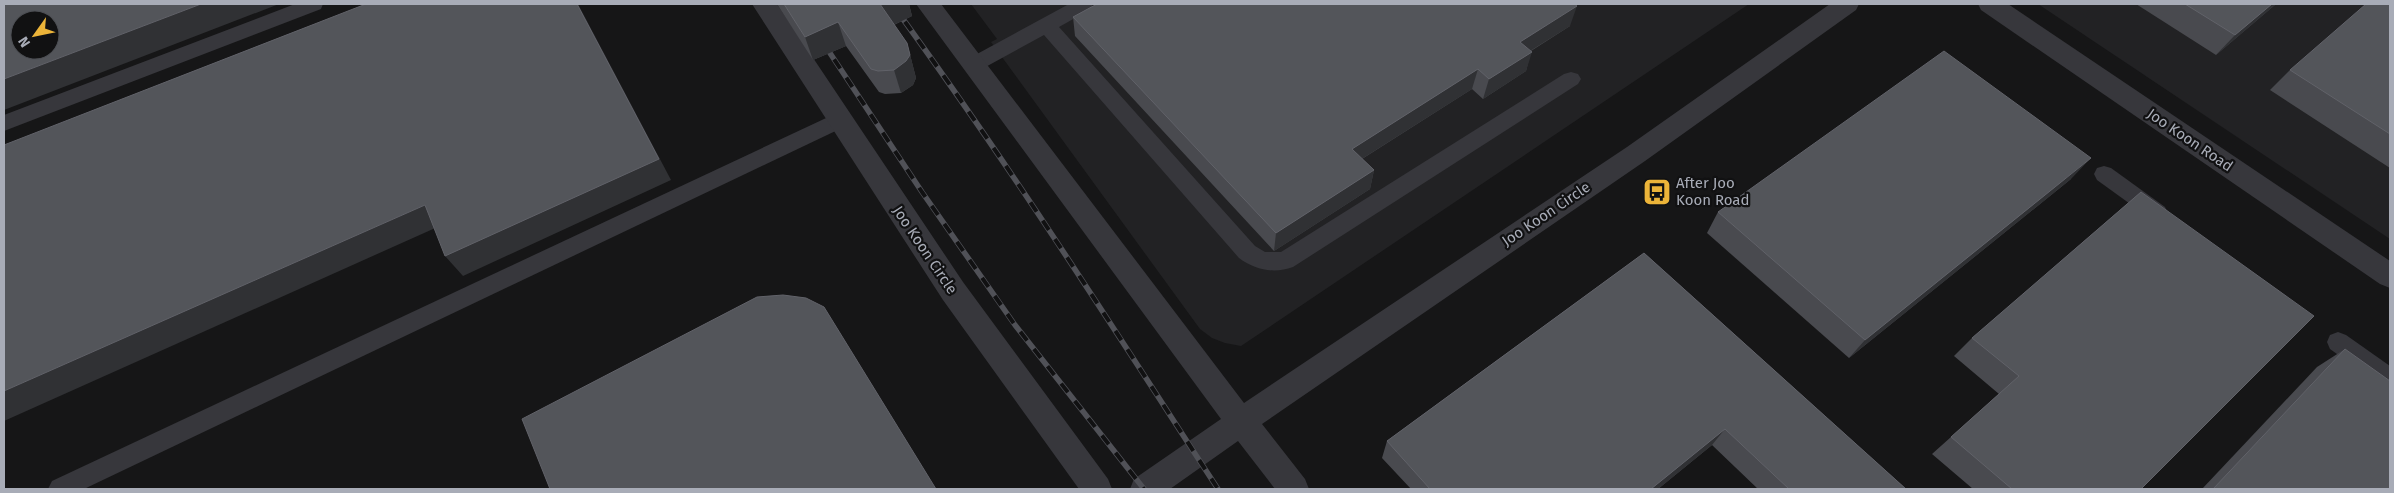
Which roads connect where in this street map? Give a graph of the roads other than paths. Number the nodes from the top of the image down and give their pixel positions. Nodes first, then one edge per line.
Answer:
1 (314, 4) edge
2 (764, 4) edge
3 (928, 4) edge
4 (1084, 4) edge
5 (1846, 4) edge
6 (1990, 4) edge
7 (1046, 24) junction
8 (973, 65) junction
9 (1571, 79) dead end
10 (839, 120) junction
11 (4, 123) edge
12 (2104, 174) dead end
13 (2177, 226) edge
14 (2390, 276) edge
15 (2338, 342) dead end
16 (2390, 378) edge
17 (1242, 421) junction
18 (60, 489) edge
19 (1097, 489) edge
20 (1145, 489) edge
21 (1294, 489) edge

1 - 11 lane
2 - 10 street, Joo Koon Circle
3 - 8 street
4 - 7 lane
5 - 17 street, Joo Koon Circle
6 - 14 street, Joo Koon Road
7 - 8 lane
7 - 9 lane
8 - 17 street
10 - 18 lane
10 - 19 street, Joo Koon Circle
12 - 13 lane
15 - 16 lane
17 - 20 street, Joo Koon Circle
17 - 21 street

